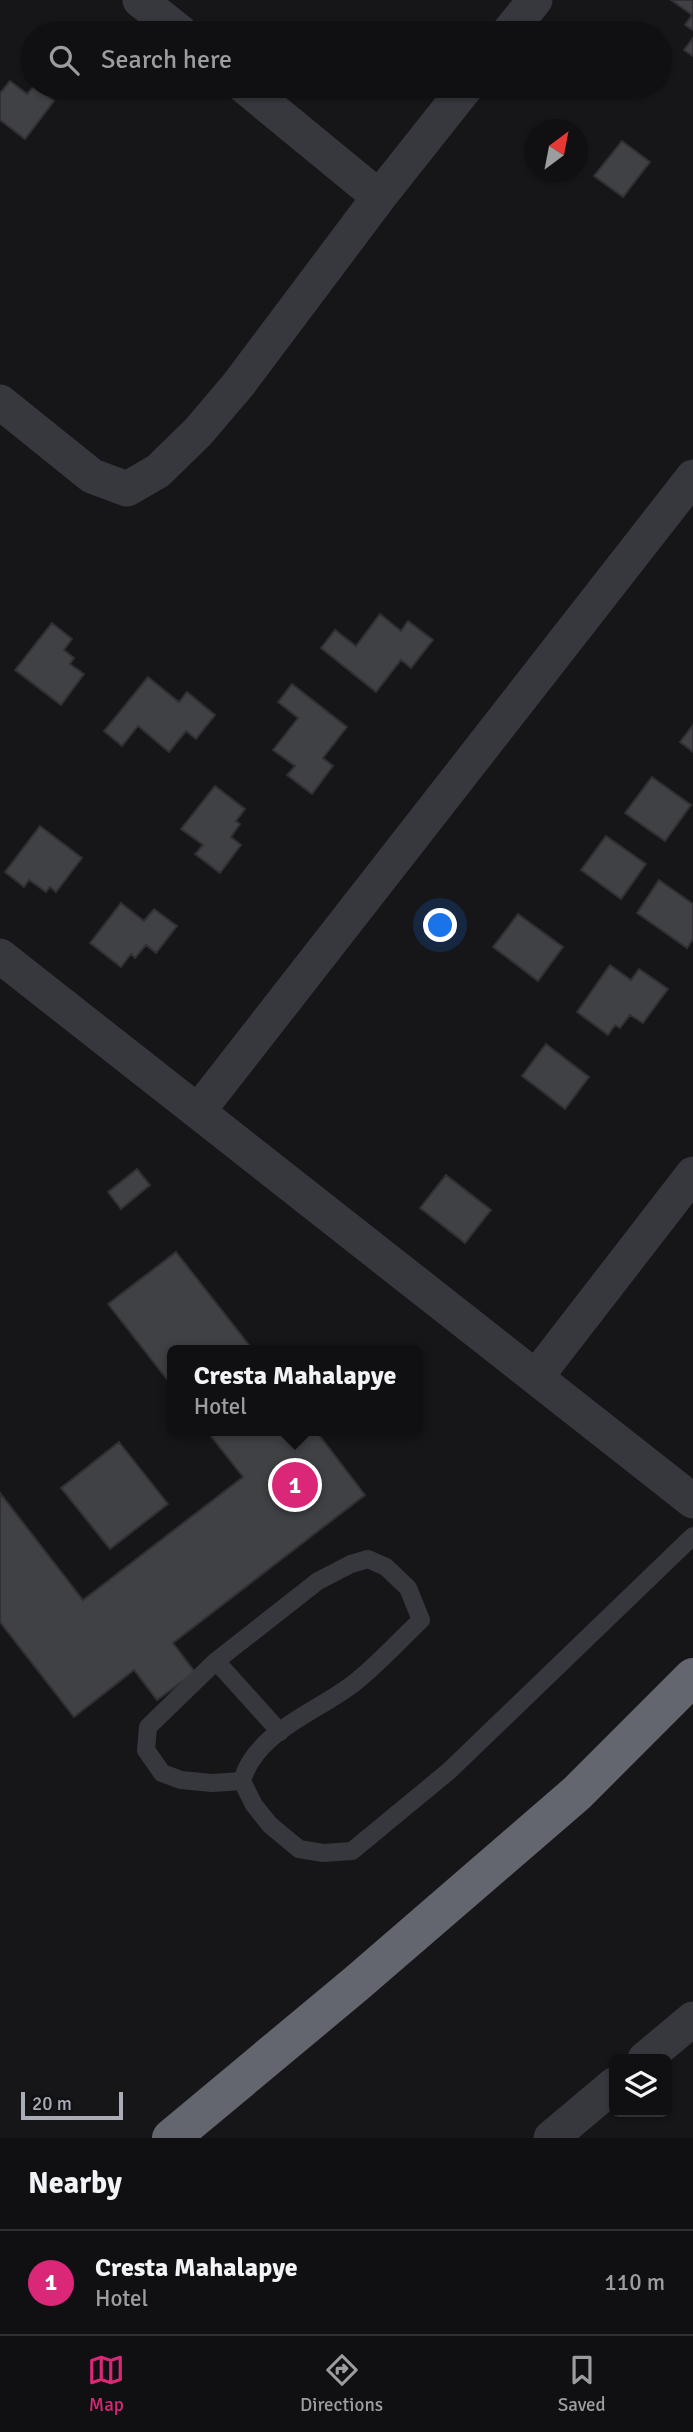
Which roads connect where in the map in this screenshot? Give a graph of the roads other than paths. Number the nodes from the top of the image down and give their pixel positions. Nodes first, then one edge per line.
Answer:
1 (141, 0) edge
2 (535, 0) edge
3 (166, 21) edge
4 (518, 21) edge
5 (259, 98) edge
6 (457, 98) edge
7 (379, 197) junction
8 (0, 402) edge
9 (693, 477) edge
10 (0, 956) edge
11 (199, 1110) junction
12 (693, 1174) edge
13 (536, 1377) junction
14 (693, 1501) edge
15 (693, 1536) edge
16 (216, 1661) junction
17 (693, 1677) edge
18 (280, 1732) junction
19 (242, 1781) junction
20 (693, 2019) edge
21 (651, 2054) edge
22 (609, 2089) edge
23 (171, 2138) edge
24 (551, 2138) edge

1 - 3 street
2 - 4 street
5 - 7 street
6 - 7 street
7 - 8 street
9 - 11 street
10 - 11 street
11 - 13 street
12 - 13 street
13 - 14 street
15 - 19 lane
16 - 18 lane
16 - 18 lane
16 - 19 lane
17 - 23 highway
18 - 19 lane
20 - 21 street
22 - 24 street

